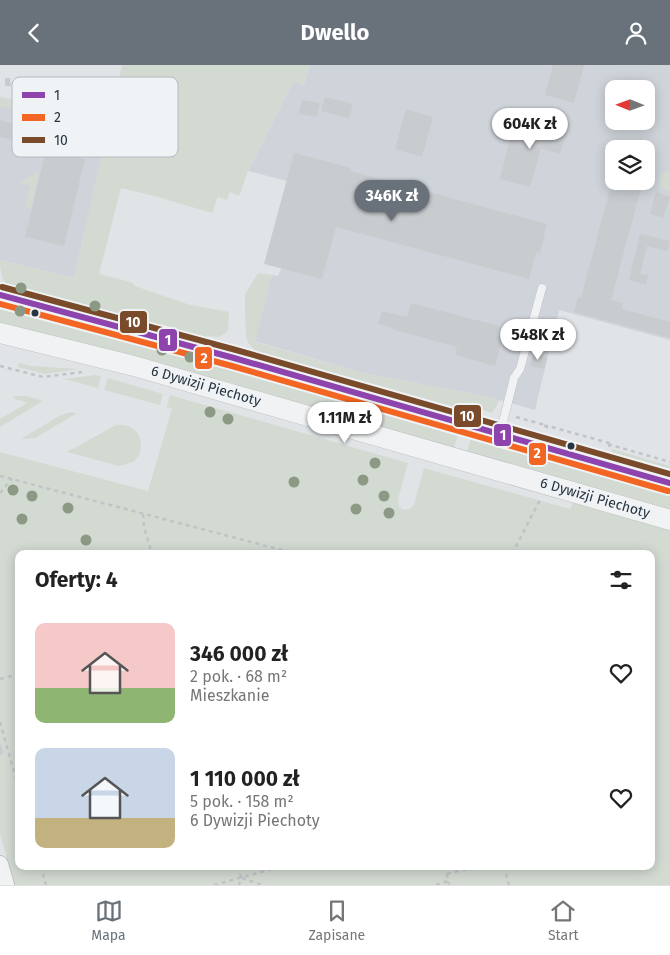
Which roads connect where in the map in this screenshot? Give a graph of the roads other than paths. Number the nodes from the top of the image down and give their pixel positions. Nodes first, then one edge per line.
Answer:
1 (542, 288) dead end
2 (0, 295) edge
3 (0, 333) edge
4 (500, 434) junction
5 (670, 483) edge
6 (670, 520) edge
7 (0, 864) edge
8 (6, 885) edge

1 - 4 lane
2 - 4 street
3 - 6 street, 6 Dywizji Piechoty
4 - 5 street
7 - 8 street

